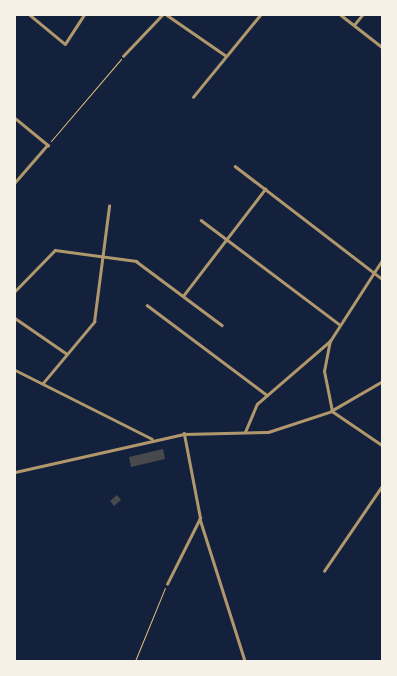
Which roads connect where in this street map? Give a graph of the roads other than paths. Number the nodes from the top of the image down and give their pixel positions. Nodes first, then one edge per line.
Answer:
1 (30, 15) edge
2 (84, 15) edge
3 (162, 15) edge
4 (167, 15) edge
5 (260, 15) edge
6 (341, 15) edge
7 (362, 15) edge
8 (354, 25) junction
9 (382, 47) edge
10 (225, 55) junction
11 (124, 56) road end
12 (193, 97) dead end
13 (15, 118) edge
14 (235, 166) dead end
15 (15, 183) edge
16 (265, 189) junction
17 (110, 206) dead end
18 (201, 220) dead end
19 (227, 240) junction
20 (105, 256) junction
21 (382, 260) edge
22 (374, 272) junction
23 (382, 279) edge
24 (15, 291) edge
25 (183, 296) junction
26 (147, 305) dead end
27 (15, 318) edge
28 (338, 324) junction
29 (222, 325) dead end
30 (330, 341) junction
31 (66, 354) junction
32 (15, 370) edge
33 (382, 382) edge
34 (43, 383) junction
35 (267, 395) junction
36 (332, 411) junction
37 (244, 432) junction
38 (184, 434) junction
39 (152, 440) junction
40 (382, 445) edge
41 (15, 472) edge
42 (382, 486) edge
43 (200, 518) junction
44 (324, 571) dead end
45 (167, 584) road end
46 (245, 661) edge

1 - 2 street
3 - 11 street
4 - 10 street
5 - 10 street
6 - 8 street
7 - 8 street
8 - 9 street
10 - 12 street
13 - 15 street
14 - 16 street
16 - 19 street
16 - 22 street
17 - 20 street
18 - 19 street
19 - 25 street
19 - 28 street
20 - 24 street
20 - 25 street
20 - 31 street
21 - 22 street
22 - 23 street
22 - 28 street
25 - 29 street
26 - 35 street
27 - 31 street
28 - 30 street
30 - 35 street
30 - 36 street
31 - 34 street
32 - 34 street
33 - 36 street
34 - 39 street
35 - 37 street
36 - 37 street
36 - 40 street
37 - 38 street
38 - 39 street
38 - 43 street
39 - 41 street
42 - 44 street
43 - 45 street
43 - 46 street

